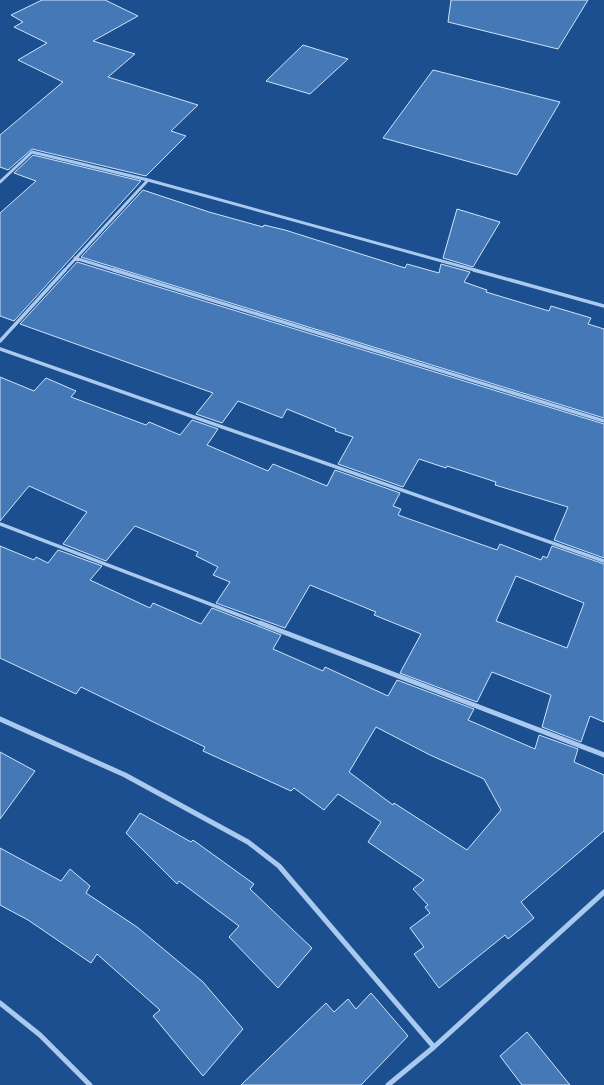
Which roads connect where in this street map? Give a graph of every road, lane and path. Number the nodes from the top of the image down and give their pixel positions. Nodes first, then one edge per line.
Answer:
1 (148, 180) junction
2 (0, 182) edge
3 (75, 258) junction
4 (604, 306) edge
5 (0, 341) edge
6 (0, 350) edge
7 (604, 421) edge
8 (0, 524) edge
9 (604, 561) edge
10 (0, 719) edge
11 (604, 755) edge
12 (604, 892) edge
13 (0, 1003) edge
14 (434, 1047) junction
15 (90, 1085) edge
16 (388, 1085) edge

1 - 2 street
1 - 3 street
1 - 4 street
3 - 5 street
3 - 7 street
6 - 9 street
8 - 11 street
10 - 14 street
12 - 14 street
13 - 15 street
14 - 16 street

